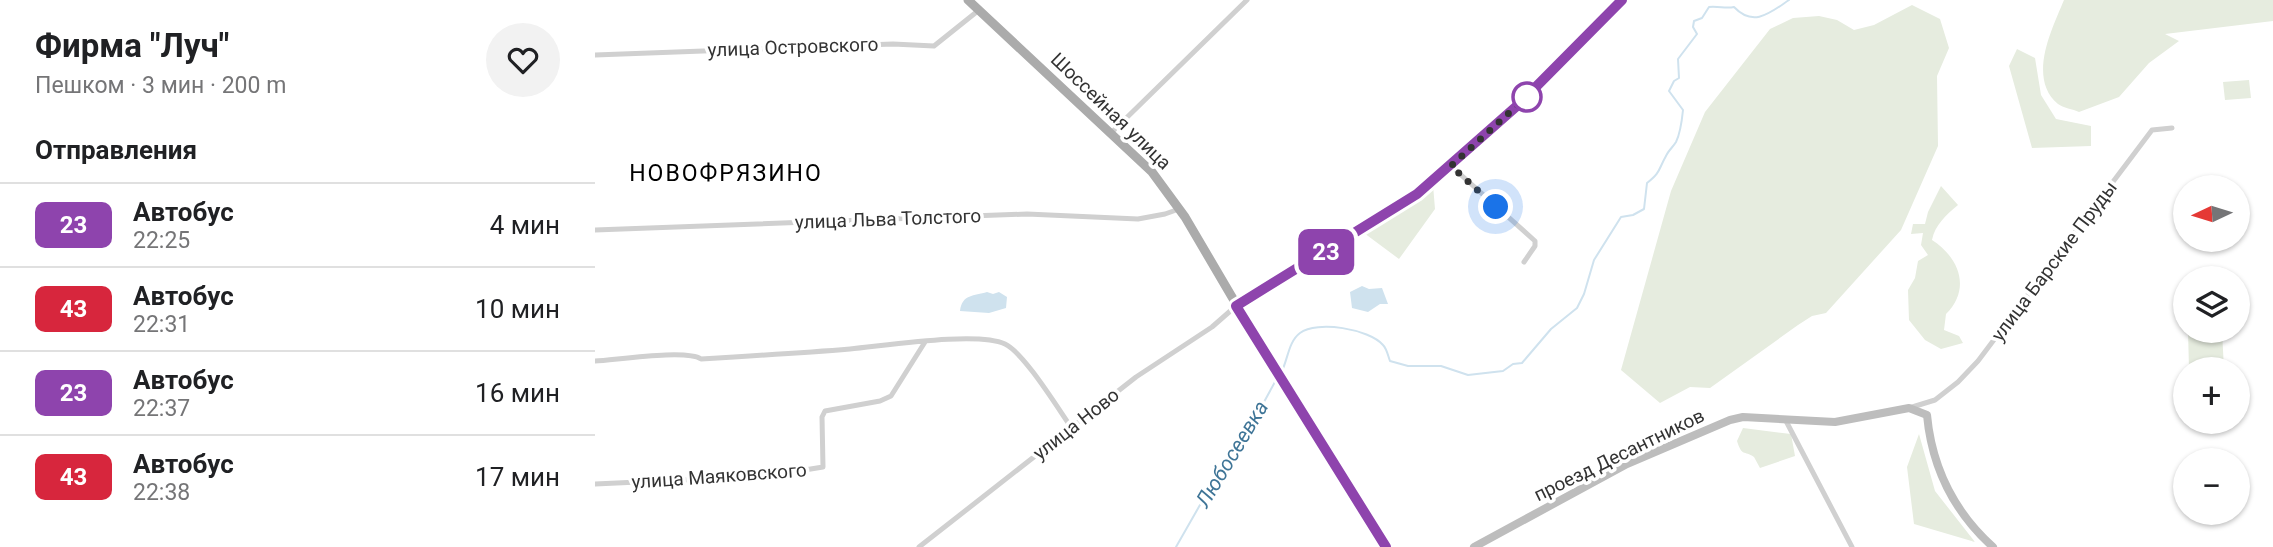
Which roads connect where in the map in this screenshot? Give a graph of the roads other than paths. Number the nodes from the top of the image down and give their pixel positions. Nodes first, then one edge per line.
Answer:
1 (968, 0) edge
2 (1247, 0) edge
3 (1622, 0) edge
4 (979, 10) junction
5 (595, 55) edge
6 (2172, 128) dead end
7 (1112, 132) junction
8 (1451, 166) junction
9 (1179, 208) junction
10 (595, 230) edge
11 (1524, 262) dead end
12 (1236, 306) junction
13 (925, 342) junction
14 (595, 361) edge
15 (1935, 400) junction
16 (1909, 408) junction
17 (1927, 415) junction
18 (1786, 421) junction
19 (1072, 427) junction
20 (595, 484) edge
21 (919, 547) edge
22 (1386, 547) edge
23 (1474, 547) edge
24 (1852, 547) edge
25 (1993, 547) edge

1 - 4 main road, Шоссейная улица
2 - 7 street
3 - 8 street
4 - 5 street, улица Островского
4 - 7 main road, Шоссейная улица
6 - 15 street, улица Барские Пруды
7 - 9 main road, Шоссейная улица
8 - 11 street
8 - 12 street
9 - 10 street, улица Льва Толстого
9 - 12 main road, Шоссейная улица
12 - 19 street, улица Ново
12 - 22 main road, Шоссейная улица
13 - 14 street
13 - 19 street
13 - 20 street, улица Маяковского
15 - 16 street
15 - 17 street
16 - 17 street
16 - 18 street, проезд Десантников
17 - 25 street
18 - 23 street, проезд Десантников
18 - 24 street
19 - 21 street, улица Ново

